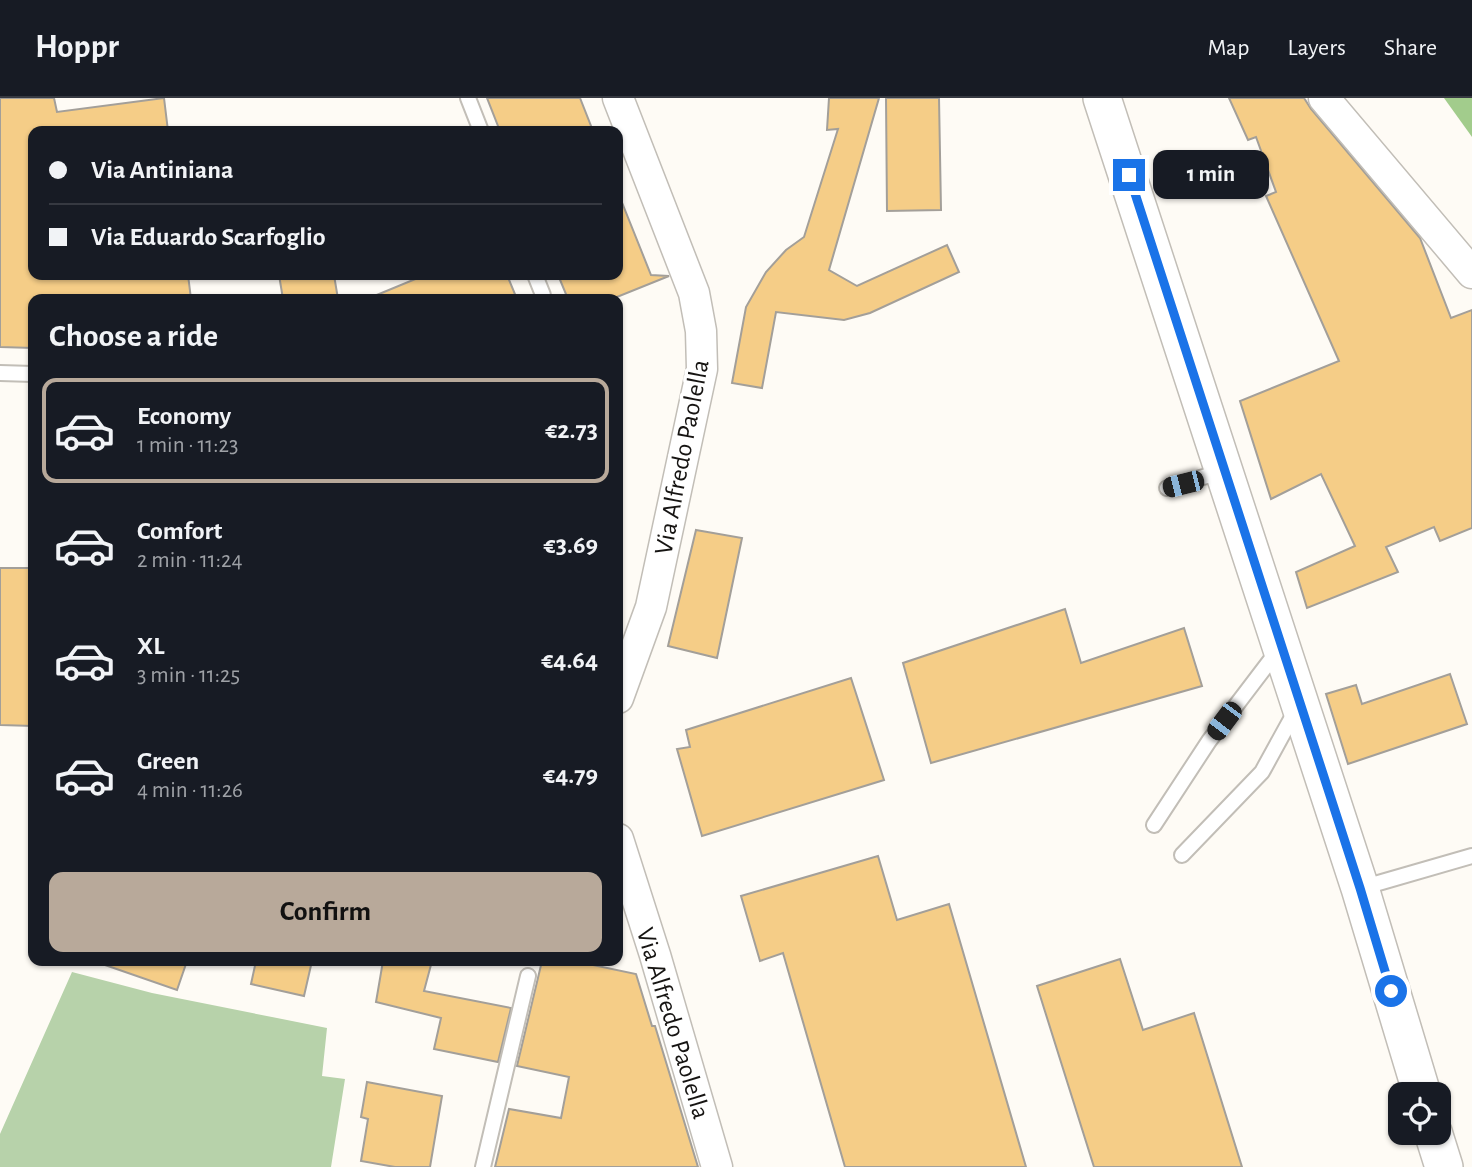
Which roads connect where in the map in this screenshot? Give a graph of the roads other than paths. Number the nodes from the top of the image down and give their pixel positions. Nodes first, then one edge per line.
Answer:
1 (468, 98) edge
2 (618, 98) edge
3 (1102, 98) edge
4 (1324, 98) edge
5 (479, 126) edge
6 (1472, 272) edge
7 (0, 373) edge
8 (28, 374) edge
9 (1225, 471) junction
10 (1167, 488) dead end
11 (1282, 645) junction
12 (623, 684) edge
13 (1300, 702) junction
14 (1154, 825) dead end
15 (623, 855) edge
16 (1182, 855) dead end
17 (1472, 856) edge
18 (1360, 888) junction
19 (528, 976) dead end
20 (1418, 1082) edge
21 (1437, 1145) edge
22 (484, 1167) edge
23 (717, 1167) edge
24 (1444, 1167) edge

1 - 5 lane
2 - 12 street, Via Alfredo Paolella
3 - 9 street
4 - 6 street
7 - 8 lane
9 - 10 lane
9 - 11 street
11 - 13 street
11 - 14 lane
13 - 16 lane
13 - 18 street
15 - 23 street, Via Alfredo Paolella
17 - 18 lane
18 - 20 street
19 - 22 lane
21 - 24 street

